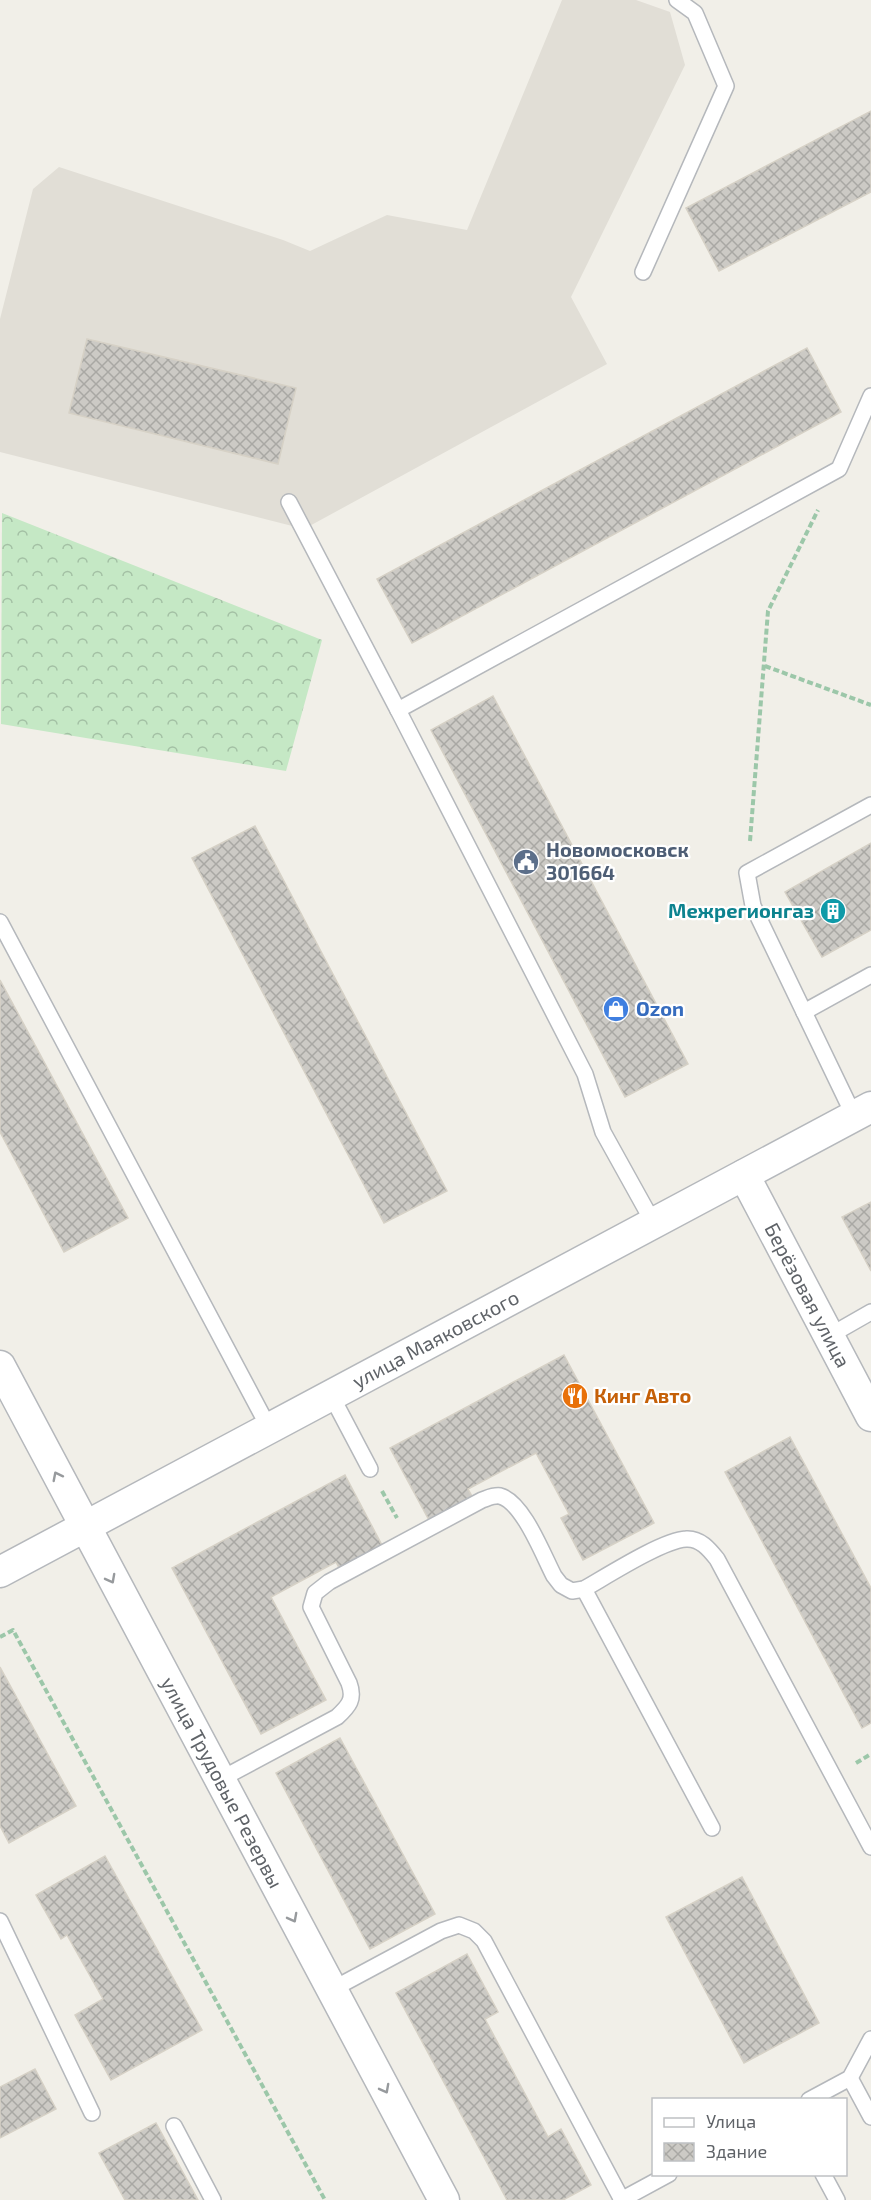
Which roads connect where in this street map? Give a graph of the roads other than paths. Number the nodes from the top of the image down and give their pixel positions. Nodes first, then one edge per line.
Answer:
1 (677, 0) edge
2 (643, 272) dead end
3 (871, 396) edge
4 (289, 502) dead end
5 (398, 710) junction
6 (871, 805) edge
7 (0, 922) edge
8 (871, 975) edge
9 (804, 1012) junction
10 (863, 1112) edge
11 (744, 1175) junction
12 (654, 1224) junction
13 (871, 1312) edge
14 (829, 1336) junction
15 (0, 1366) edge
16 (331, 1395) junction
17 (871, 1416) edge
18 (269, 1428) junction
19 (370, 1469) road end
20 (84, 1527) junction
21 (0, 1572) edge
22 (584, 1588) junction
23 (219, 1780) junction
24 (712, 1828) dead end
25 (871, 1847) edge
26 (0, 1921) edge
27 (331, 1990) junction
28 (871, 2039) edge
29 (850, 2078) junction
30 (813, 2098) edge
31 (92, 2113) dead end
32 (871, 2117) edge
33 (174, 2126) dead end
34 (667, 2176) edge
35 (824, 2176) edge
36 (213, 2200) edge
37 (444, 2200) edge
38 (621, 2200) edge
39 (837, 2200) edge

1 - 2 lane
3 - 5 lane
4 - 5 lane
5 - 12 lane
6 - 9 lane
7 - 18 lane
8 - 9 lane
9 - 10 lane
10 - 11 street, улица Маяковского
11 - 12 street, улица Маяковского
11 - 14 street, Берёзовая улица
12 - 16 street, улица Маяковского
13 - 14 lane
14 - 17 street, Берёзовая улица
20 -> 15 street, улица Трудовые Резервы
16 - 18 street, улица Маяковского
16 - 19 lane
18 - 20 street, улица Маяковского
20 - 21 street, улица Маяковского
20 -> 23 street, улица Трудовые Резервы
22 - 23 lane
22 - 24 lane
22 - 25 lane
23 -> 27 street, улица Трудовые Резервы
26 - 31 lane
27 -> 37 street, улица Трудовые Резервы
27 - 38 lane
28 - 29 lane
29 - 30 lane
29 - 32 lane
33 - 36 lane
34 - 38 lane
35 - 39 lane

